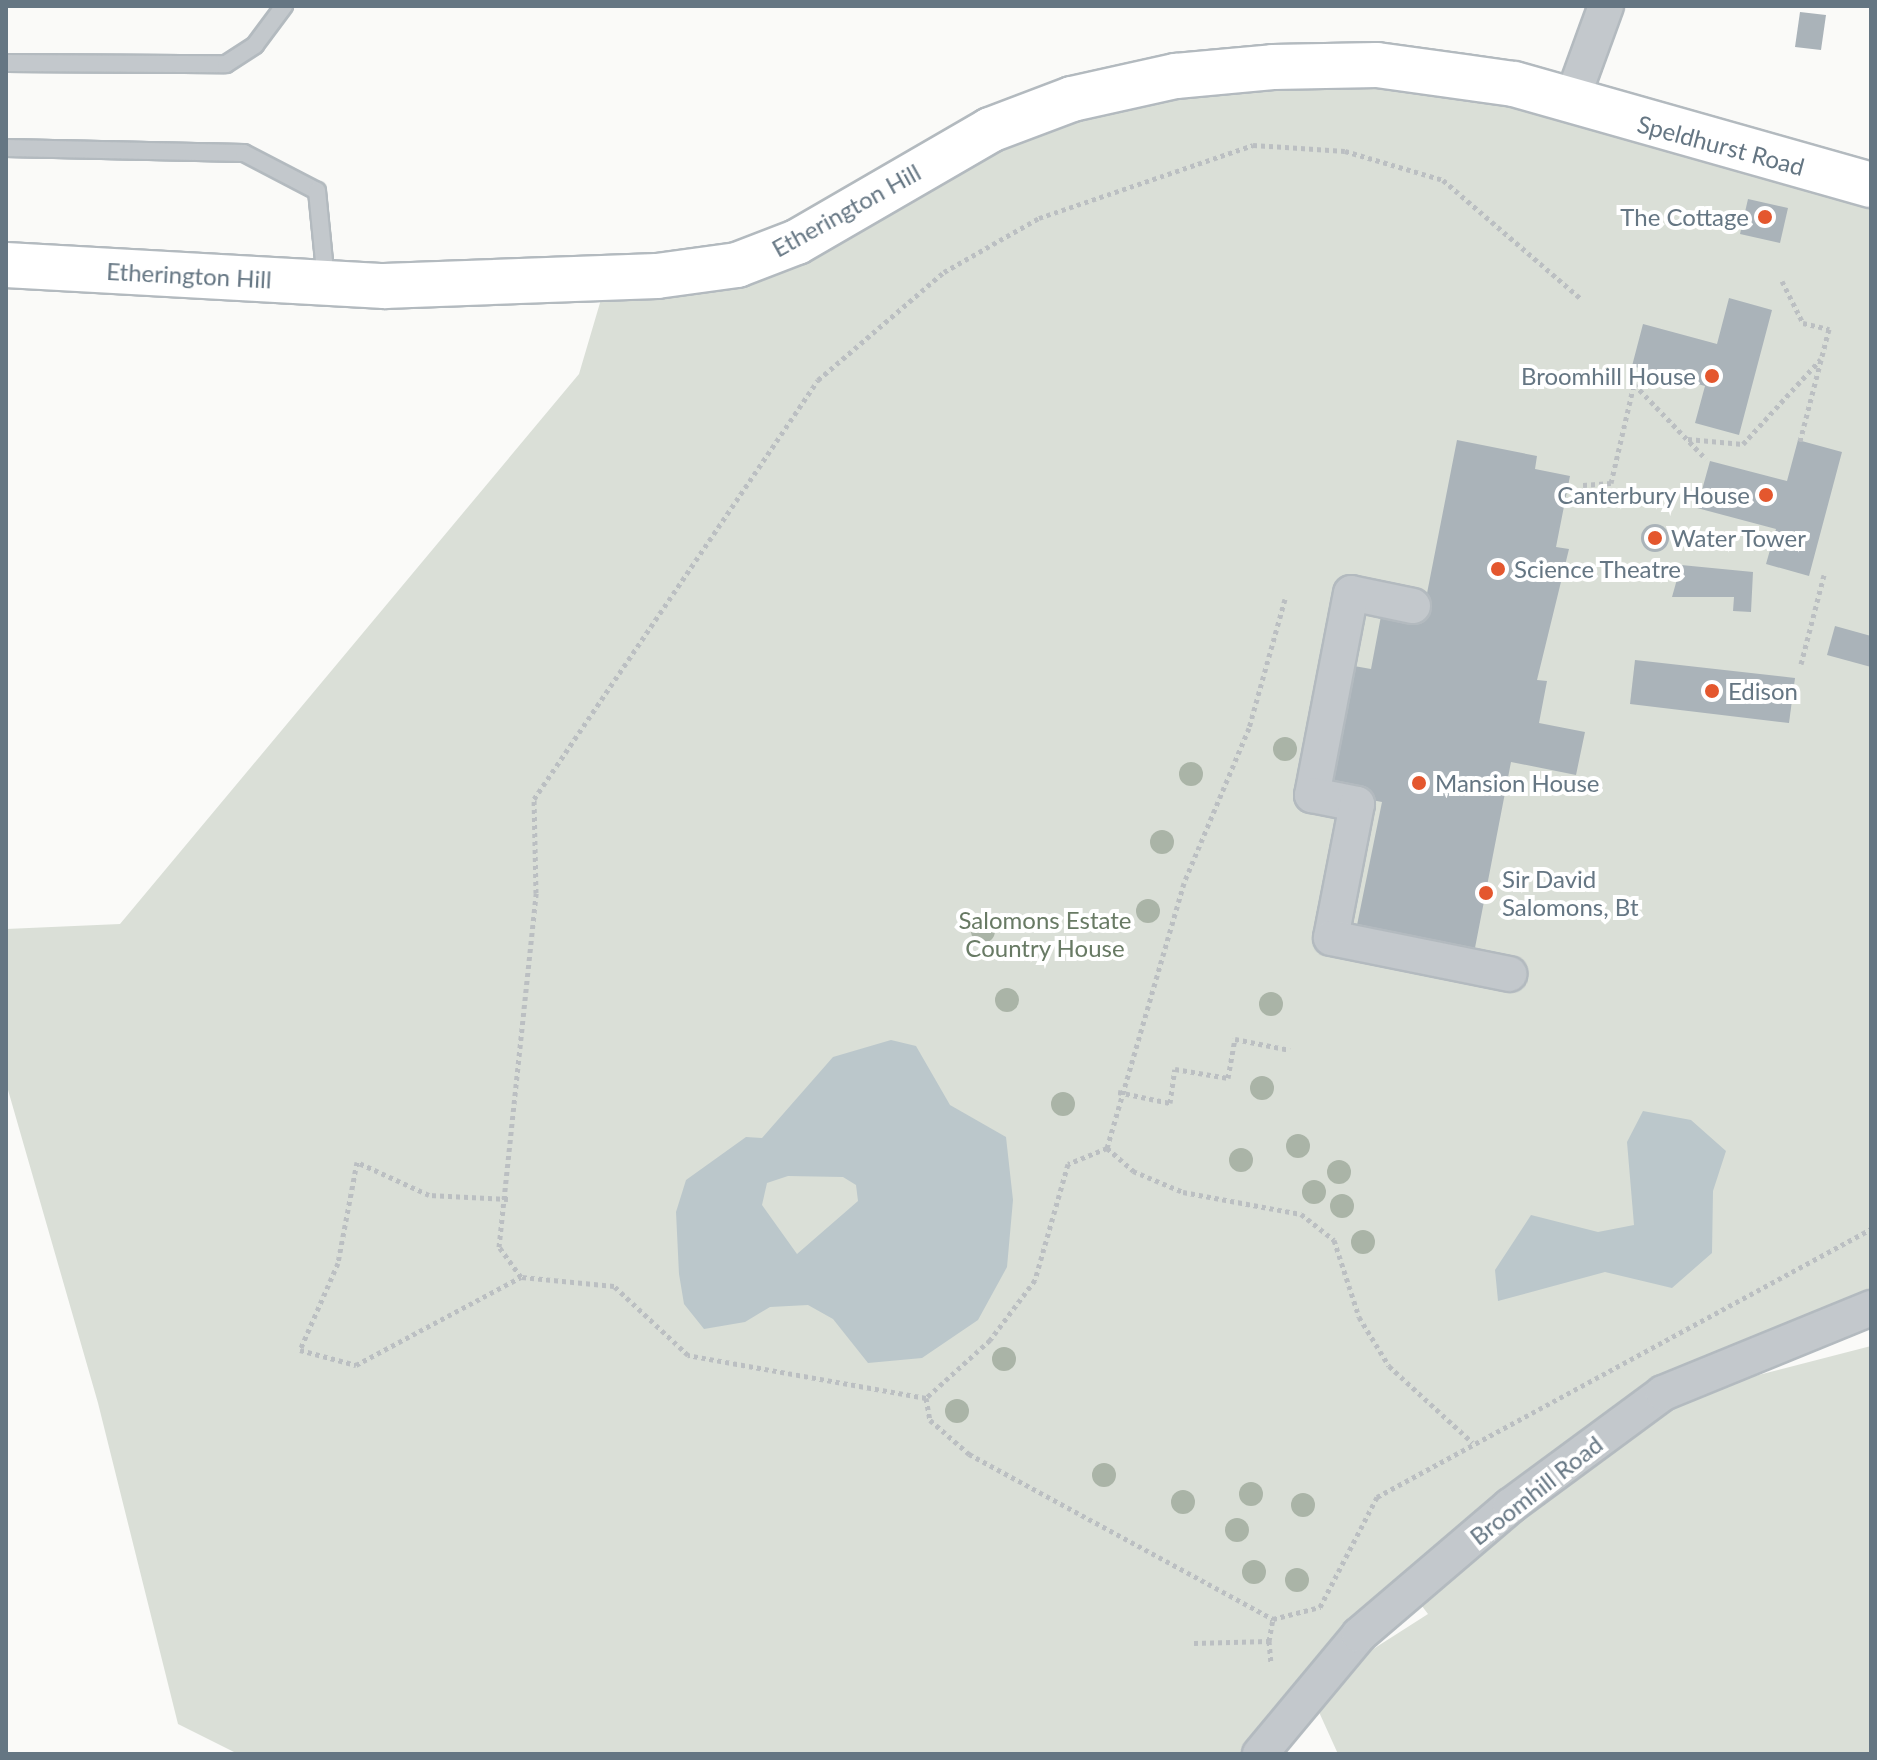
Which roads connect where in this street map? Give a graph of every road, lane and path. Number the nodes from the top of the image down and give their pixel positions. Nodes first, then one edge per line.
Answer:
1 (284, 6) edge
2 (1606, 6) edge
3 (6, 63) edge
4 (1571, 102) junction
5 (6, 148) edge
6 (1871, 185) edge
7 (6, 265) edge
8 (1782, 281) dead end
9 (326, 283) junction
10 (1580, 298) dead end
11 (1822, 358) junction
12 (1687, 439) junction
13 (1800, 441) dead end
14 (1706, 459) dead end
15 (1583, 485) dead end
16 (1824, 575) dead end
17 (1285, 599) dead end
18 (1413, 606) dead end
19 (1801, 664) dead end
20 (1509, 974) dead end
21 (1290, 1050) dead end
22 (1118, 1092) junction
23 (1107, 1148) junction
24 (508, 1199) junction
25 (1871, 1229) edge
26 (521, 1277) junction
27 (1871, 1308) edge
28 (926, 1398) junction
29 (1472, 1442) junction
30 (1273, 1619) junction
31 (1269, 1641) junction
32 (1194, 1643) dead end
33 (1271, 1662) dead end
34 (1260, 1754) edge

1 - 3 lane
2 - 4 street
4 - 6 street, Speldhurst Road
4 - 9 street, Etherington Hill
5 - 9 lane
7 - 9 street, Etherington Hill
8 - 11 path
10 - 24 path
11 - 12 path
11 - 13 path
12 - 14 path
12 - 15 path
16 - 19 path
17 - 22 path
18 - 20 street
21 - 22 path
22 - 23 path
23 - 28 path
23 - 29 path
24 - 26 path
24 - 26 path
25 - 29 path
26 - 28 path
27 - 34 street, Broomhill Road
28 - 30 path
29 - 30 path
30 - 31 path
31 - 32 path
31 - 33 path

